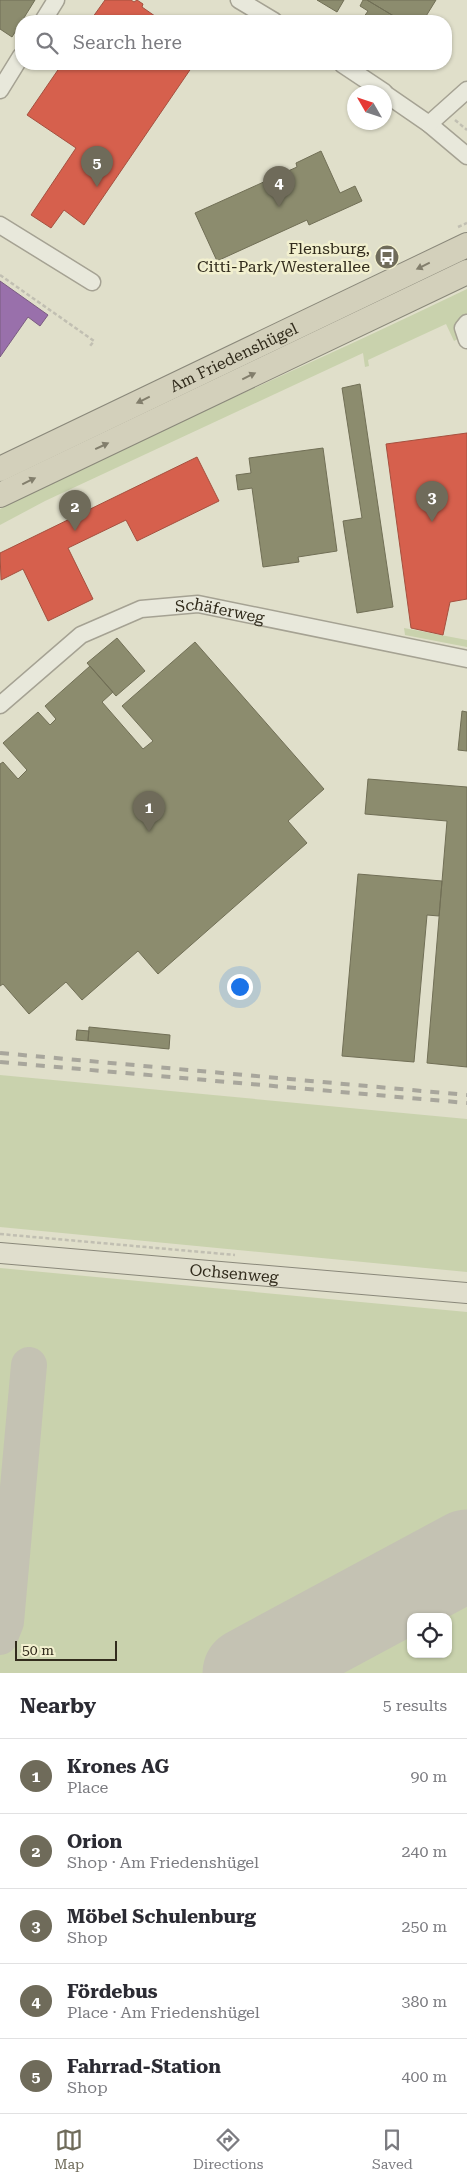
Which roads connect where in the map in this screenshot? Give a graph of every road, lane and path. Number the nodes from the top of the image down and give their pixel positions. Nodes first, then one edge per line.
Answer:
1 (56, 0) edge
2 (239, 0) edge
3 (47, 15) edge
4 (264, 15) edge
5 (15, 66) edge
6 (351, 70) edge
7 (372, 85) edge
8 (0, 90) edge
9 (467, 90) edge
10 (392, 99) edge
11 (429, 124) junction
12 (466, 153) edge
13 (0, 224) edge
14 (467, 245) edge
15 (467, 272) edge
16 (0, 275) edge
17 (92, 282) dead end
18 (467, 323) edge
19 (467, 340) edge
20 (90, 346) dead end
21 (0, 469) edge
22 (0, 495) edge
23 (467, 659) edge
24 (0, 705) edge
25 (0, 1253) edge
26 (467, 1293) edge

1 - 3 street
2 - 4 street
5 - 8 street
6 - 7 street
9 - 11 street
10 - 11 street
11 - 12 street
13 - 17 street
14 -> 21 highway, Am Friedenshügel
22 -> 15 highway, Am Friedenshügel
16 - 20 path
18 - 19 street
23 - 24 street, Schäferweg
25 - 26 main road, Ochsenweg

